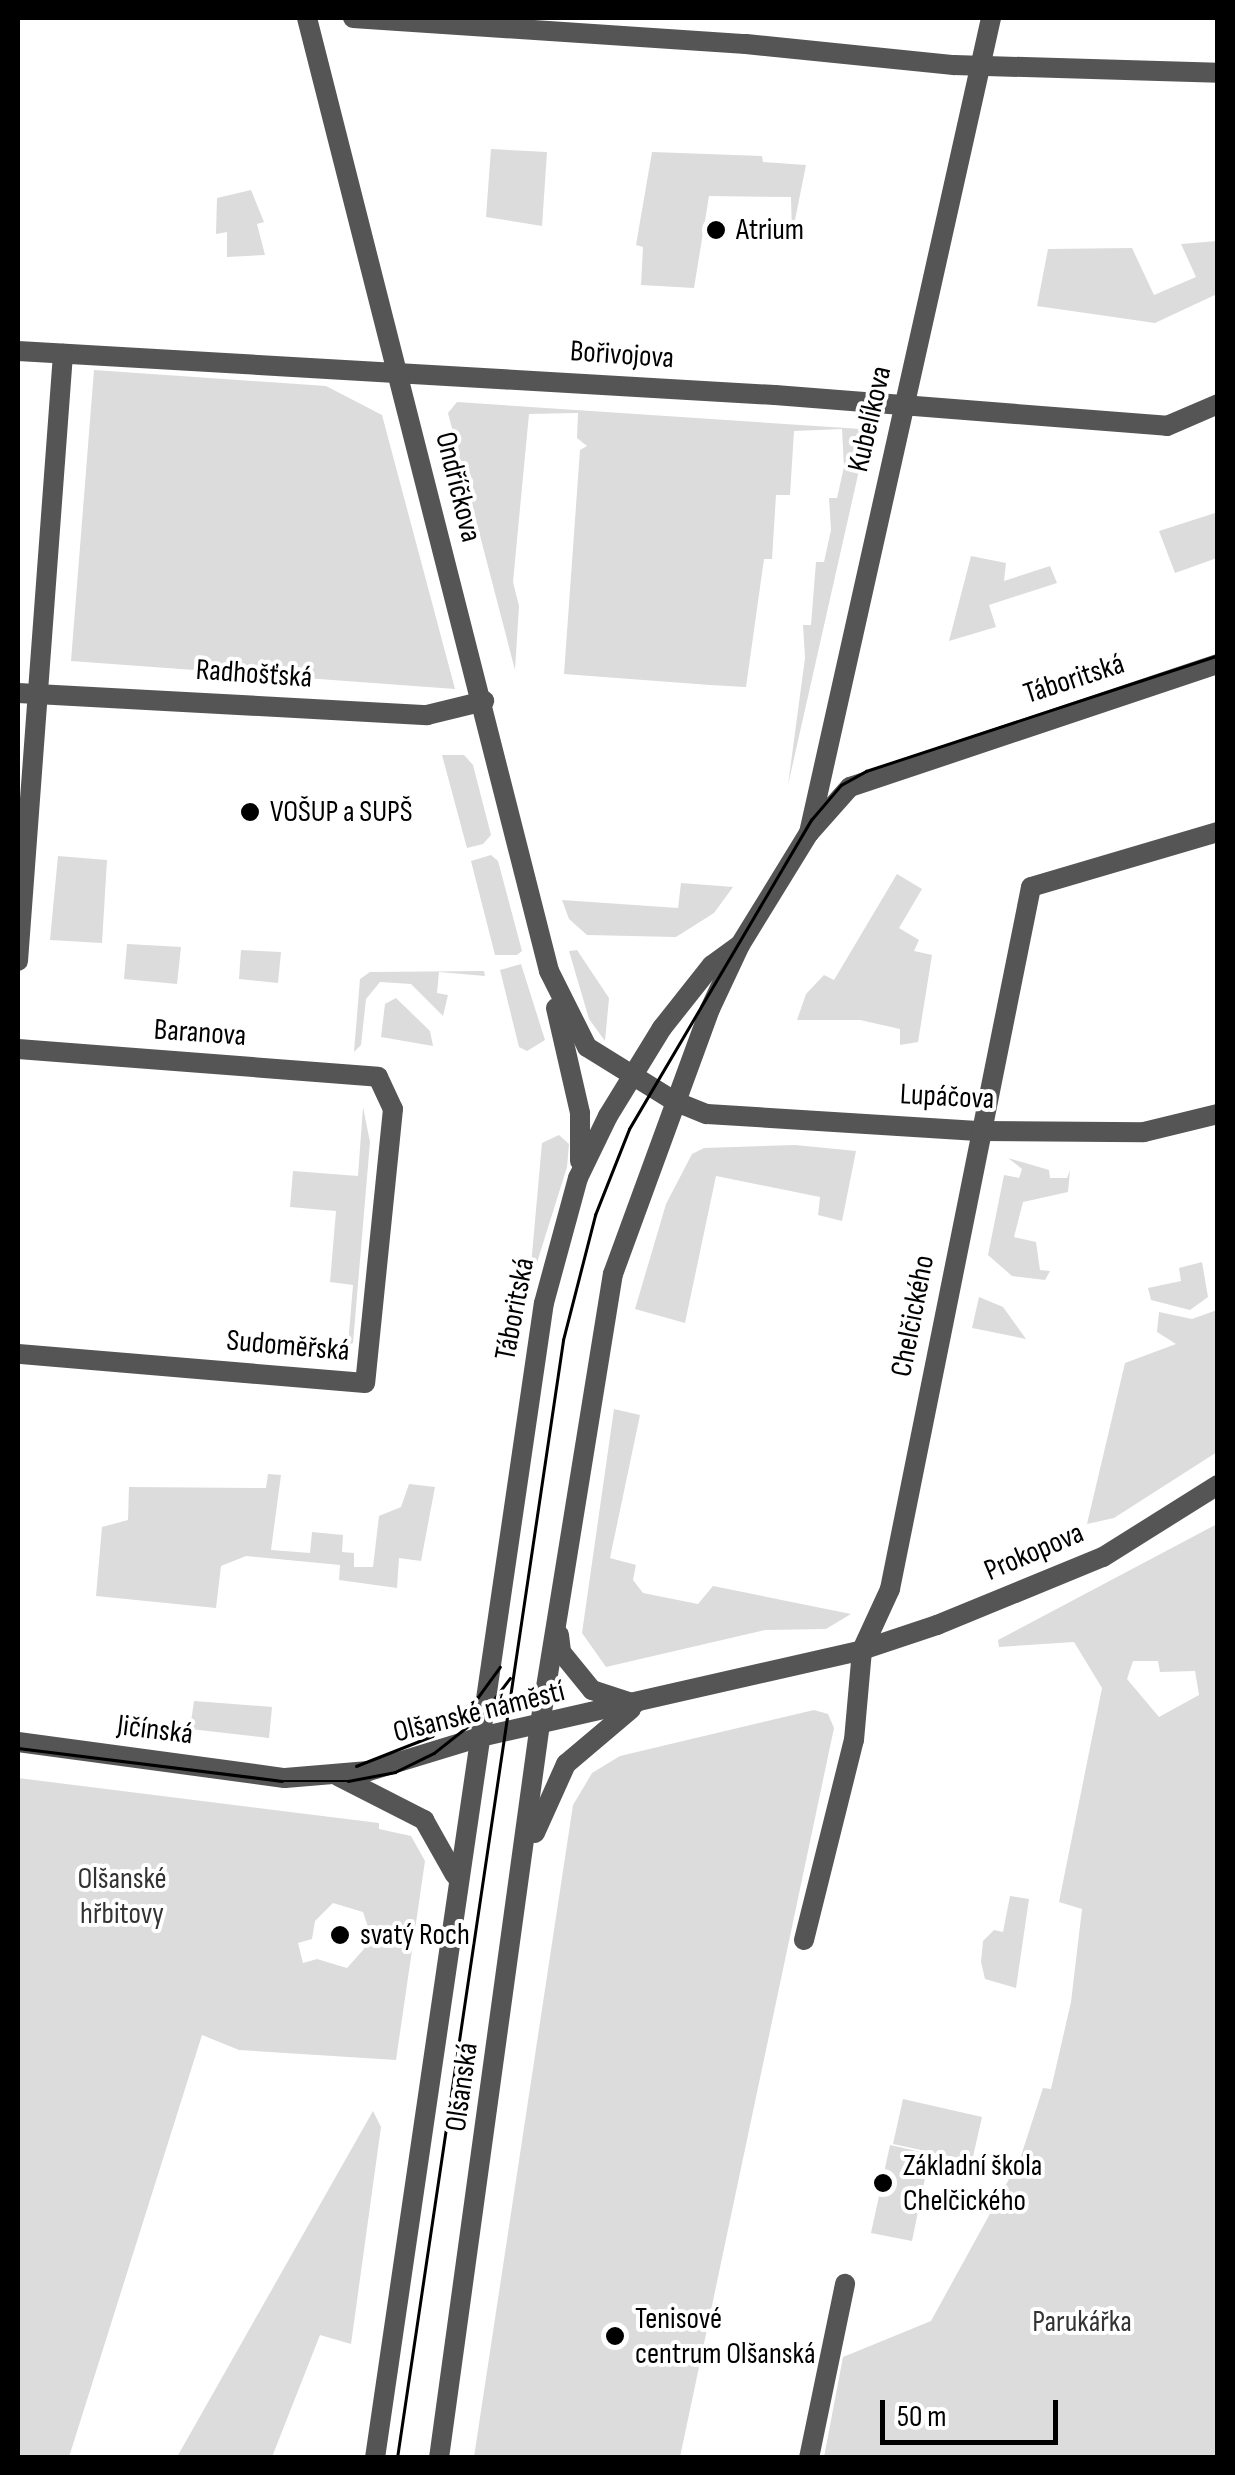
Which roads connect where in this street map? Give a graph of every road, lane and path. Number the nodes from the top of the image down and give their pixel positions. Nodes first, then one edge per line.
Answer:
1 (307, 18) edge
2 (353, 18) edge
3 (991, 18) edge
4 (979, 66) junction
5 (1218, 72) edge
6 (18, 352) edge
7 (64, 354) junction
8 (399, 372) junction
9 (904, 404) junction
10 (1218, 404) edge
11 (1218, 664) edge
12 (28, 693) edge
13 (484, 701) junction
14 (1218, 832) edge
15 (809, 833) junction
16 (740, 945) junction
17 (18, 962) edge
18 (550, 971) junction
19 (18, 1049) edge
20 (378, 1077) joint
21 (631, 1078) junction
22 (674, 1101) junction
23 (1218, 1114) edge
24 (981, 1131) junction
25 (578, 1178) junction
26 (18, 1354) edge
27 (1218, 1485) edge
28 (558, 1629) junction
29 (862, 1650) junction
30 (637, 1705) junction
31 (540, 1724) junction
32 (480, 1737) junction
33 (18, 1742) edge
34 (336, 1776) junction
35 (285, 1778) joint
36 (522, 1868) junction
37 (457, 1886) junction
38 (804, 1940) dead end
39 (844, 2284) dead end
40 (376, 2458) edge
41 (438, 2458) edge
42 (809, 2458) edge

1 - 8 street, Ondříčkova
2 - 4 street
3 - 4 street, Kubelíkova
4 - 5 street
4 - 9 street, Kubelíkova
6 - 7 street, Bořivojova
7 - 8 street, Bořivojova
7 - 12 street
8 - 9 street, Bořivojova
8 - 13 street, Ondříčkova
9 - 10 street, Bořivojova
9 - 15 street, Kubelíkova
11 - 15 street, Táboritská
12 - 13 street, Radhošťská
12 - 17 street
13 - 18 street, Ondříčkova
14 - 24 street, Chelčického
15 - 16 street, Táboritská
16 - 21 street, Táboritská
16 - 22 street, Táboritská
18 - 21 street, Ondříčkova
18 - 25 street, Ondříčkova
19 - 20 street, Baranova
20 - 26 street, Sudoměřská
21 - 22 street, Lupáčova
21 - 25 street, Táboritská
22 - 24 street, Lupáčova
22 - 28 street, Táboritská
23 - 24 street, Lupáčova
24 - 29 street, Chelčického
25 - 32 street, Táboritská
27 - 29 street, Prokopova
28 - 30 street, Olšanské náměstí
28 - 31 street, Táboritská
29 - 30 street, Olšanské náměstí
29 - 38 street, Chelčického
30 - 31 street, Olšanské náměstí
30 - 36 street, Olšanské náměstí
31 - 32 street, Olšanské náměstí
31 - 36 street, Olšanská
32 - 34 street, Olšanské náměstí
32 - 37 street, Olšanská
33 - 35 street, Jičínská
34 - 35 street, Olšanské náměstí
34 - 37 street, Olšanské náměstí
36 - 41 street, Olšanská
37 - 40 street, Olšanská
39 - 42 street

